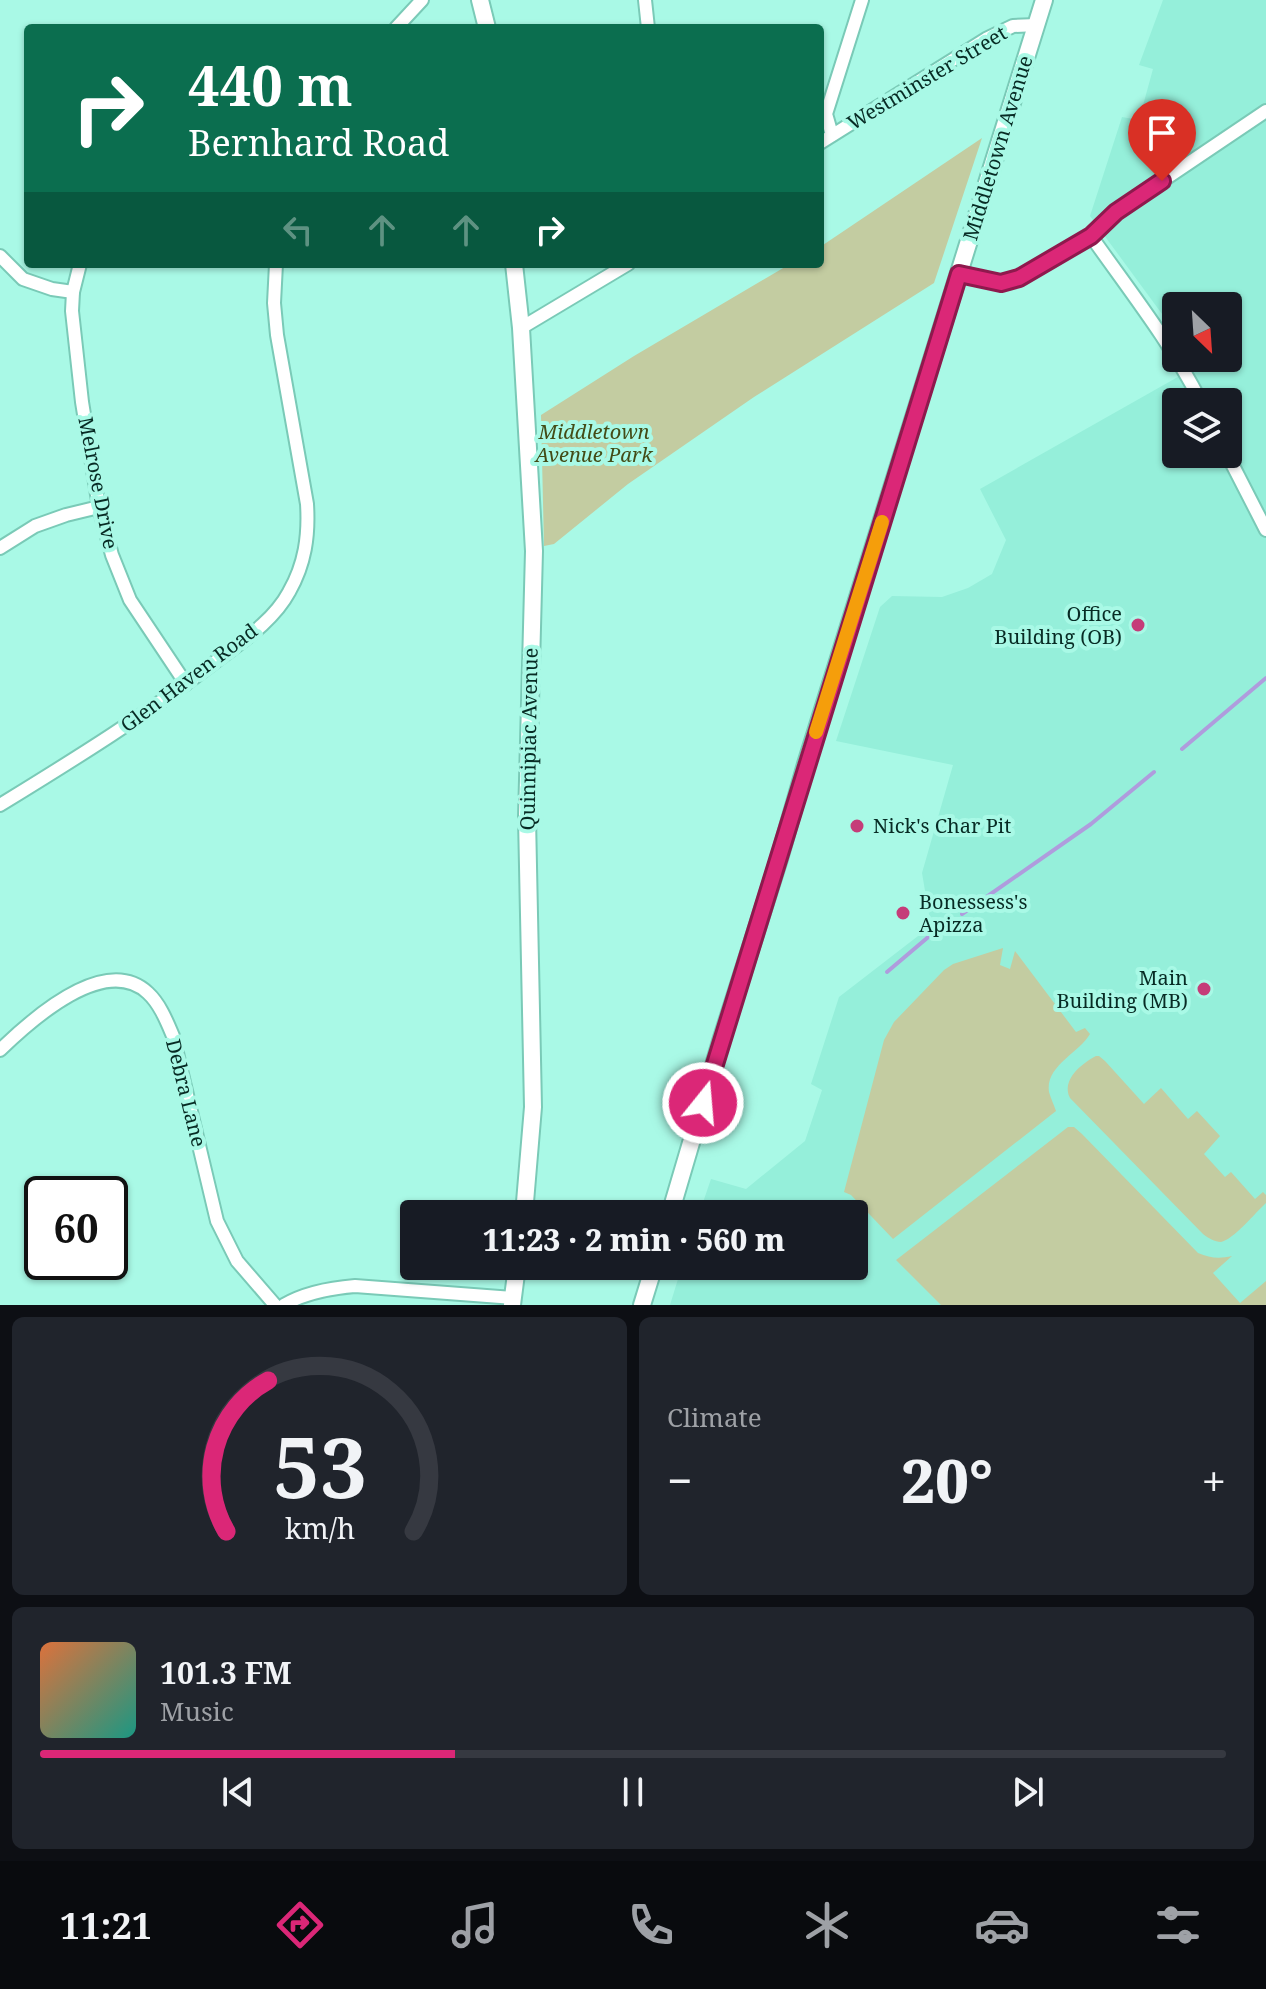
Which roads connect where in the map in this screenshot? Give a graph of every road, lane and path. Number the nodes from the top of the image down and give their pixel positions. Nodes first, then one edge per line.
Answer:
1 (422, 0) edge
2 (480, 0) edge
3 (645, 0) edge
4 (862, 0) edge
5 (1044, 0) edge
6 (400, 24) edge
7 (486, 24) edge
8 (648, 24) edge
9 (1037, 25) junction
10 (1266, 111) edge
11 (832, 135) junction
12 (824, 140) edge
13 (1091, 236) junction
14 (0, 256) edge
15 (79, 268) edge
16 (276, 268) edge
17 (514, 268) edge
18 (621, 268) edge
19 (959, 274) junction
20 (73, 292) junction
21 (521, 328) junction
22 (1194, 388) edge
23 (1234, 468) edge
24 (99, 507) junction
25 (1266, 530) edge
26 (0, 548) edge
27 (186, 684) junction
28 (0, 805) edge
29 (0, 1050) edge
30 (525, 1200) edge
31 (674, 1200) edge
32 (515, 1280) edge
33 (650, 1280) edge
34 (512, 1301) edge
35 (275, 1305) edge
36 (284, 1305) edge
37 (642, 1305) edge

1 - 6 street
2 - 7 main road
3 - 8 street
4 - 11 street
5 - 9 main road, Middletown Avenue
9 - 11 street, Westminster Street
9 - 19 main road, Middletown Avenue
10 - 13 street
11 - 12 street, Westminster Street
13 - 19 street
13 - 22 street
14 - 20 street
15 - 20 street, Melrose Drive
16 - 27 street, Glen Haven Road
17 - 21 main road, Quinnipiac Avenue
18 - 21 street
19 - 31 main road, Middletown Avenue
20 - 24 street, Melrose Drive
21 - 30 main road, Quinnipiac Avenue
23 - 25 street
24 - 26 street
24 - 27 street, Melrose Drive
27 - 28 street, Glen Haven Road
29 - 35 street, Debra Lane
32 - 34 main road
33 - 37 main road
34 - 36 street

